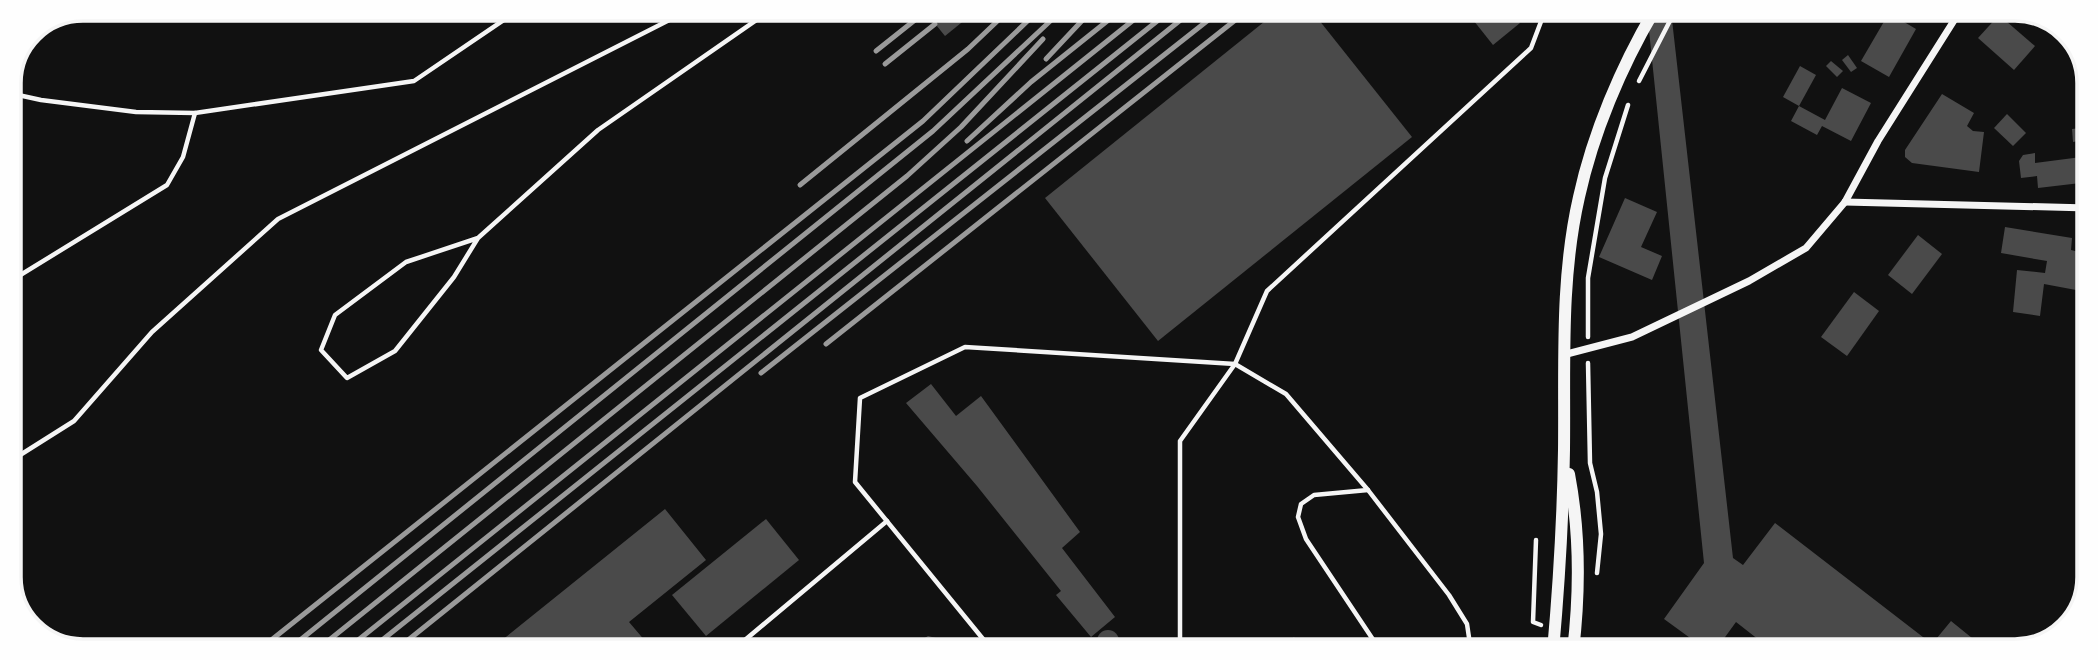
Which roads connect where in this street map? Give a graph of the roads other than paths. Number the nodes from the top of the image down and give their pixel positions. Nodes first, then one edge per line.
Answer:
1 (502, 21) edge
2 (667, 21) edge
3 (755, 21) edge
4 (1541, 21) edge
5 (1649, 21) edge
6 (1954, 21) edge
7 (21, 96) edge
8 (195, 113) junction
9 (1845, 202) junction
10 (2077, 208) edge
11 (478, 238) junction
12 (21, 275) edge
13 (1563, 355) junction
14 (1235, 365) junction
15 (1564, 450) junction
16 (21, 454) edge
17 (1368, 491) junction
18 (887, 522) junction
19 (746, 639) edge
20 (983, 639) edge
21 (1180, 639) edge
22 (1373, 639) edge
23 (1469, 639) edge
24 (1554, 639) edge
25 (1574, 639) edge

1 - 8 lane
2 - 16 lane
3 - 11 lane
4 - 14 lane
5 - 13 street
6 - 9 street
7 - 8 lane
8 - 12 lane
9 - 10 street
9 - 13 street
11 - 11 lane
13 - 15 street
14 - 17 lane
14 - 18 lane
14 - 21 lane
15 - 24 street
15 - 25 street
17 - 22 lane
17 - 23 lane
18 - 19 lane
18 - 20 lane

